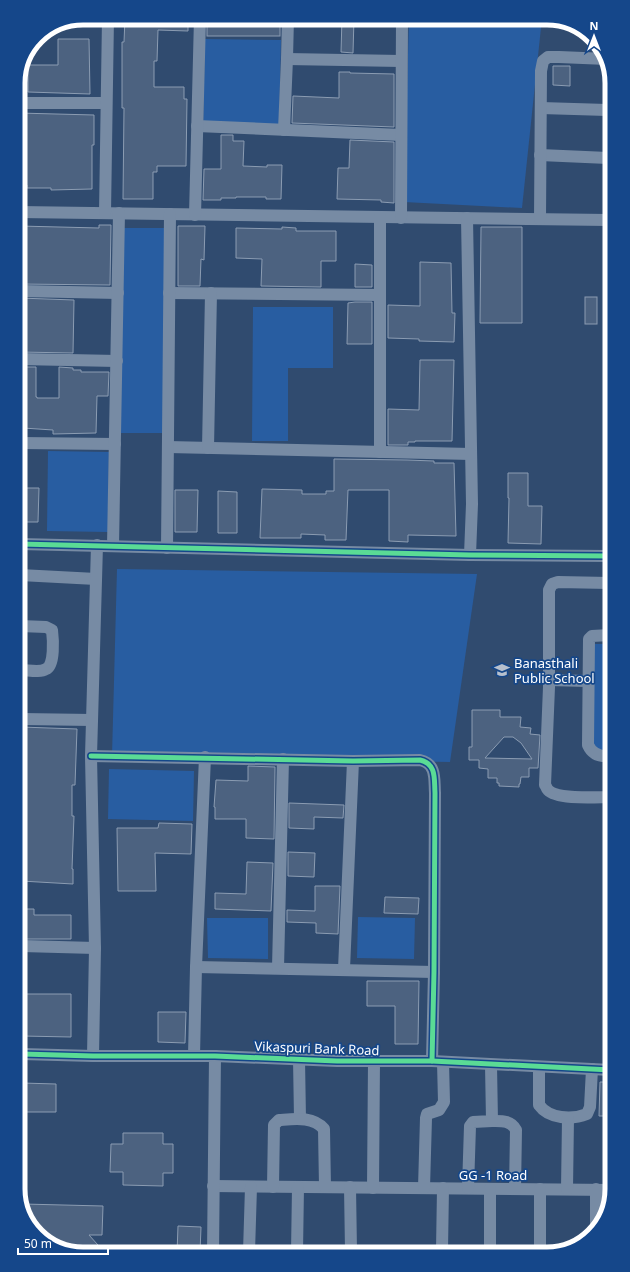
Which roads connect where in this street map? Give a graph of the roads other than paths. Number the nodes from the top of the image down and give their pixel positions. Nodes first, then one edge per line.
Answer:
1 (108, 25) edge
2 (200, 25) edge
3 (288, 25) edge
4 (402, 25) edge
5 (288, 59) junction
6 (600, 59) edge
7 (401, 62) junction
8 (25, 103) edge
9 (106, 103) junction
10 (541, 108) junction
11 (605, 110) edge
12 (198, 126) junction
13 (284, 130) junction
14 (401, 135) junction
15 (540, 155) junction
16 (605, 158) edge
17 (25, 212) edge
18 (104, 213) junction
19 (119, 213) junction
20 (170, 214) junction
21 (195, 215) junction
22 (380, 217) junction
23 (401, 218) junction
24 (467, 218) junction
25 (540, 219) junction
26 (605, 220) edge
27 (25, 291) edge
28 (169, 292) junction
29 (118, 293) junction
30 (211, 293) junction
31 (380, 295) junction
32 (25, 359) edge
33 (117, 361) junction
34 (25, 443) edge
35 (115, 444) junction
36 (168, 447) junction
37 (208, 448) junction
38 (380, 452) junction
39 (471, 454) junction
40 (25, 544) edge
41 (97, 545) junction
42 (113, 546) junction
43 (167, 548) junction
44 (470, 555) junction
45 (605, 556) edge
46 (25, 576) edge
47 (96, 578) junction
48 (605, 582) edge
49 (25, 626) edge
50 (605, 635) edge
51 (25, 670) edge
52 (549, 680) junction
53 (588, 681) junction
54 (25, 719) edge
55 (92, 720) junction
56 (91, 756) junction
57 (605, 756) edge
58 (205, 758) junction
59 (283, 759) junction
60 (353, 761) junction
61 (605, 797) edge
62 (25, 946) edge
63 (94, 948) junction
64 (196, 967) junction
65 (278, 968) junction
66 (344, 969) junction
67 (434, 972) junction
68 (25, 1054) edge
69 (93, 1056) junction
70 (194, 1056) junction
71 (215, 1056) junction
72 (299, 1059) junction
73 (374, 1061) junction
74 (438, 1062) junction
75 (491, 1064) junction
76 (539, 1067) junction
77 (592, 1069) junction
78 (605, 1070) edge
79 (568, 1118) junction
80 (300, 1119) junction
81 (492, 1121) junction
82 (213, 1186) junction
83 (251, 1187) junction
84 (273, 1187) junction
85 (298, 1187) junction
86 (325, 1187) junction
87 (350, 1187) junction
88 (373, 1188) junction
89 (424, 1188) junction
90 (443, 1188) junction
91 (468, 1188) junction
92 (490, 1189) junction
93 (515, 1189) junction
94 (540, 1189) junction
95 (567, 1189) junction
96 (596, 1189) junction
97 (605, 1190) edge
98 (596, 1220) edge
99 (213, 1247) edge
100 (249, 1247) edge
101 (297, 1247) edge
102 (351, 1247) edge
103 (442, 1247) edge
104 (490, 1247) edge
105 (540, 1247) edge

1 - 9 street
2 - 12 street
3 - 5 street
4 - 7 street
5 - 7 street
5 - 13 street
6 - 10 street
7 - 14 street
8 - 9 street
9 - 18 street
10 - 11 street
10 - 15 street
12 - 13 street
12 - 21 street
13 - 14 street
14 - 23 street
15 - 16 street
15 - 25 street
17 - 18 street
18 - 19 street
19 - 20 street
19 - 29 street
20 - 21 street
20 - 28 street
21 - 22 street
22 - 23 street
22 - 31 street
23 - 24 street
24 - 25 street
24 - 39 street
25 - 26 street
27 - 29 street
28 - 30 street
28 - 36 street
29 - 33 street
30 - 31 street
30 - 37 street
31 - 38 street
32 - 33 street
33 - 35 street
34 - 35 street
35 - 42 street
36 - 37 street
36 - 43 street
37 - 38 street
38 - 39 street
39 - 44 street
40 - 41 street
41 - 42 street
41 - 47 street
42 - 43 street
43 - 44 street
44 - 45 street
46 - 47 street
47 - 55 street
48 - 52 street
49 - 51 street
50 - 53 street
52 - 53 street
52 - 61 street
53 - 57 street
54 - 55 street
55 - 56 street
56 - 58 street
56 - 63 street
58 - 59 street
58 - 64 street
59 - 60 street
59 - 65 street
60 - 66 street
60 - 67 street
62 - 63 street
63 - 69 street
64 - 65 street
64 - 70 street
65 - 66 street
66 - 67 street
67 - 74 street
68 - 69 street, Vikaspuri Bank Road
69 - 70 street, Vikaspuri Bank Road
70 - 71 street, Vikaspuri Bank Road
71 - 72 street, Vikaspuri Bank Road
71 - 82 street
72 - 73 street, Vikaspuri Bank Road
72 - 80 street
73 - 74 street, Vikaspuri Bank Road
73 - 88 street
74 - 75 street, Vikaspuri Bank Road
74 - 89 street
75 - 76 street, Vikaspuri Bank Road
75 - 81 street
76 - 77 street, Vikaspuri Bank Road
76 - 79 street
77 - 78 street, Vikaspuri Bank Road
77 - 79 street
79 - 95 street
80 - 84 street
80 - 86 street
81 - 91 street
81 - 93 street
82 - 83 street, GG -1 Road
82 - 99 street
83 - 84 street, GG -1 Road
83 - 100 street
84 - 85 street, GG -1 Road
85 - 86 street, GG -1 Road
85 - 101 street
86 - 87 street, GG -1 Road
87 - 88 street, GG -1 Road
87 - 102 street
88 - 89 street, GG -1 Road
89 - 90 street, GG -1 Road
90 - 91 street, GG -1 Road
90 - 103 street
91 - 92 street, GG -1 Road
92 - 93 street, GG -1 Road
92 - 104 street
93 - 94 street, GG -1 Road
94 - 95 street, GG -1 Road
94 - 105 street
95 - 96 street, GG -1 Road
96 - 97 street, GG -1 Road
96 - 98 street

